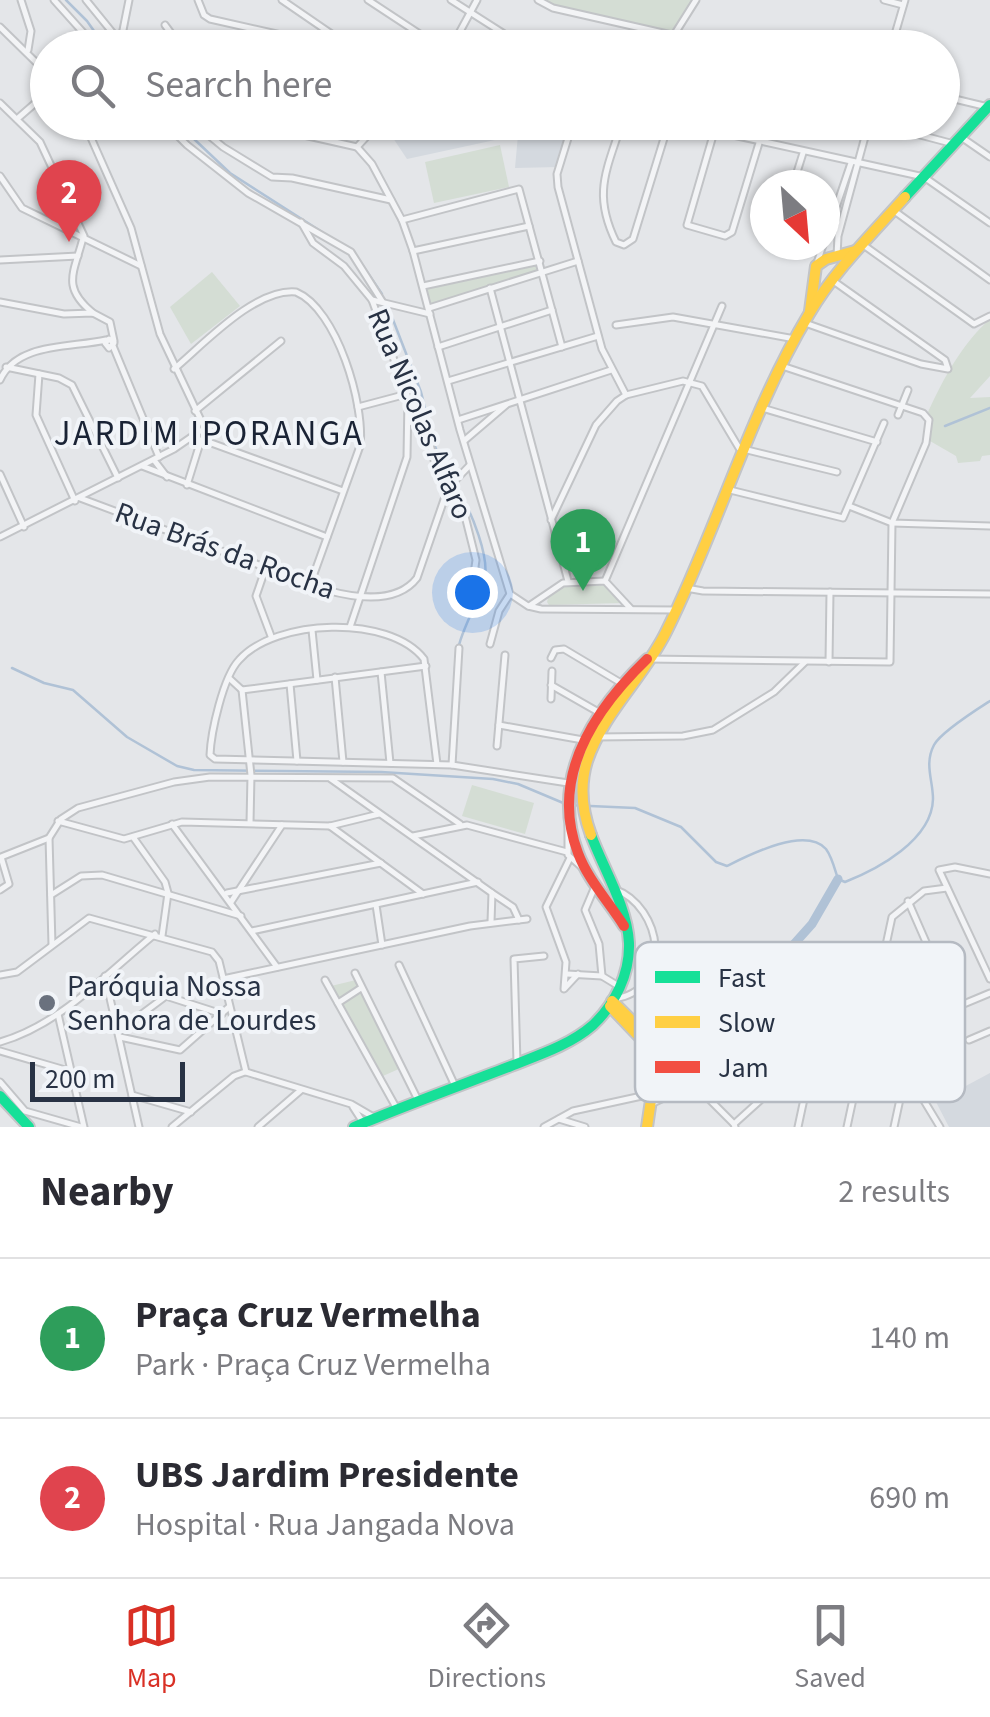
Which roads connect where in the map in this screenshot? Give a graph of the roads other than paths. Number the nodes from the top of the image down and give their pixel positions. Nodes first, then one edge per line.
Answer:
1 (21, 0) edge
2 (54, 0) edge
3 (86, 0) edge
4 (129, 0) edge
5 (198, 0) edge
6 (282, 0) edge
7 (368, 0) edge
8 (451, 0) edge
9 (477, 0) edge
10 (538, 0) edge
11 (696, 0) edge
12 (884, 0) edge
13 (904, 3) edge
14 (470, 12) junction
15 (165, 25) dead end
16 (0, 26) edge
17 (31, 30) edge
18 (81, 30) edge
19 (112, 30) edge
20 (123, 30) edge
21 (169, 30) edge
22 (256, 30) edge
23 (326, 30) edge
24 (414, 30) edge
25 (460, 30) edge
26 (498, 30) edge
27 (652, 30) edge
28 (677, 30) edge
29 (896, 30) edge
30 (30, 38) edge
31 (28, 52) joint
32 (960, 100) edge
33 (0, 104) edge
34 (989, 106) edge
35 (30, 108) edge
36 (17, 119) junction
37 (30, 134) edge
38 (960, 138) edge
39 (35, 140) edge
40 (92, 140) edge
41 (185, 140) edge
42 (215, 140) edge
43 (326, 140) edge
44 (363, 140) edge
45 (568, 140) edge
46 (617, 140) edge
47 (665, 140) edge
48 (712, 140) edge
49 (747, 140) edge
50 (864, 140) edge
51 (952, 140) edge
52 (957, 141) junction
53 (759, 143) junction
54 (357, 147) junction
55 (803, 153) junction
56 (990, 157) edge
57 (855, 164) junction
58 (798, 170) edge
59 (0, 176) edge
60 (924, 177) junction
61 (390, 200) junction
62 (840, 202) edge
63 (892, 210) junction
64 (402, 220) junction
65 (301, 222) junction
66 (990, 224) edge
67 (529, 226) junction
68 (840, 228) edge
69 (84, 237) junction
70 (859, 248) junction
71 (413, 250) junction
72 (840, 255) edge
73 (78, 256) junction
74 (0, 260) edge
75 (819, 260) edge
76 (832, 260) edge
77 (836, 260) edge
78 (578, 261) junction
79 (540, 262) junction
80 (141, 266) junction
81 (542, 272) junction
82 (815, 272) junction
83 (990, 280) edge
84 (832, 281) junction
85 (423, 286) junction
86 (490, 288) junction
87 (372, 300) junction
88 (382, 301) junction
89 (0, 302) edge
90 (722, 306) dead end
91 (552, 310) junction
92 (429, 311) junction
93 (92, 314) junction
94 (990, 316) edge
95 (808, 317) junction
96 (716, 324) junction
97 (616, 325) dead end
98 (501, 326) junction
99 (598, 336) junction
100 (796, 340) junction
101 (282, 342) dead end
102 (109, 343) junction
103 (438, 347) junction
104 (562, 347) junction
105 (512, 363) junction
106 (782, 366) junction
107 (6, 367) junction
108 (174, 369) junction
109 (612, 370) junction
110 (39, 374) junction
111 (0, 380) edge
112 (448, 381) junction
113 (692, 381) junction
114 (908, 390) dead end
115 (626, 394) junction
116 (407, 396) junction
117 (521, 399) junction
118 (508, 403) junction
119 (902, 406) junction
120 (358, 407) junction
121 (762, 408) junction
122 (195, 412) junction
123 (898, 416) dead end
124 (458, 420) junction
125 (884, 423) dead end
126 (202, 436) junction
127 (464, 442) junction
128 (877, 442) junction
129 (744, 449) junction
130 (156, 458) junction
131 (470, 465) junction
132 (142, 466) junction
133 (837, 472) dead end
134 (0, 474) edge
135 (167, 477) junction
136 (118, 478) junction
137 (187, 485) junction
138 (448, 488) junction
139 (726, 489) junction
140 (343, 490) junction
141 (78, 500) junction
142 (849, 506) junction
143 (551, 520) junction
144 (892, 524) junction
145 (990, 526) edge
146 (24, 527) junction
147 (328, 537) junction
148 (0, 538) edge
149 (266, 567) junction
150 (474, 574) dead end
151 (568, 581) junction
152 (605, 582) junction
153 (310, 584) junction
154 (686, 588) junction
155 (830, 592) junction
156 (891, 593) junction
157 (510, 594) junction
158 (990, 594) edge
159 (360, 596) junction
160 (528, 606) junction
161 (631, 609) junction
162 (677, 610) junction
163 (350, 627) junction
164 (312, 630) junction
165 (271, 636) junction
166 (490, 644) dead end
167 (459, 648) dead end
168 (505, 655) dead end
169 (551, 658) dead end
170 (650, 658) junction
171 (806, 662) junction
172 (829, 662) junction
173 (426, 666) junction
174 (552, 671) dead end
175 (381, 672) junction
176 (335, 678) junction
177 (230, 679) junction
178 (318, 680) junction
179 (290, 683) junction
180 (551, 685) junction
181 (624, 688) junction
182 (242, 690) junction
183 (551, 700) dead end
184 (600, 713) junction
185 (499, 726) junction
186 (598, 736) junction
187 (583, 740) junction
188 (497, 746) dead end
189 (297, 761) junction
190 (250, 762) junction
191 (343, 762) junction
192 (390, 763) junction
193 (438, 764) junction
194 (452, 765) junction
195 (251, 774) junction
196 (329, 777) junction
197 (568, 782) junction
198 (581, 791) junction
199 (567, 812) junction
200 (380, 814) junction
201 (58, 822) junction
202 (250, 823) junction
203 (172, 824) junction
204 (460, 824) junction
205 (282, 825) junction
206 (330, 826) junction
207 (413, 836) junction
208 (133, 837) junction
209 (49, 838) junction
210 (568, 855) junction
211 (1, 856) edge
212 (381, 863) junction
213 (587, 871) junction
214 (990, 874) edge
215 (608, 876) junction
216 (478, 882) junction
217 (596, 884) junction
218 (947, 888) junction
219 (0, 890) edge
220 (614, 890) junction
221 (492, 892) junction
222 (168, 893) junction
223 (225, 893) junction
224 (238, 893) junction
225 (423, 894) junction
226 (49, 896) junction
227 (908, 901) junction
228 (231, 902) junction
229 (376, 905) junction
230 (241, 916) junction
231 (491, 922) junction
232 (252, 930) junction
233 (628, 933) junction
234 (158, 935) junction
235 (654, 942) edge
236 (886, 942) edge
237 (926, 942) edge
238 (52, 945) junction
239 (382, 945) junction
240 (544, 956) dead end
241 (399, 965) dead end
242 (277, 966) junction
243 (354, 973) dead end
244 (567, 974) junction
245 (578, 974) junction
246 (0, 975) edge
247 (104, 976) junction
248 (602, 976) junction
249 (223, 979) junction
250 (990, 979) edge
251 (324, 980) dead end
252 (620, 987) junction
253 (362, 988) junction
254 (635, 991) edge
255 (990, 993) edge
256 (612, 1002) junction
257 (965, 1002) edge
258 (338, 1003) junction
259 (230, 1006) junction
260 (58, 1014) junction
261 (222, 1014) junction
262 (635, 1027) edge
263 (990, 1031) edge
264 (119, 1034) junction
265 (14, 1038) junction
266 (969, 1040) dead end
267 (0, 1042) edge
268 (0, 1052) edge
269 (15, 1056) junction
270 (517, 1064) junction
271 (72, 1072) junction
272 (246, 1072) junction
273 (0, 1082) edge
274 (456, 1088) junction
275 (299, 1089) junction
276 (0, 1096) edge
277 (132, 1096) junction
278 (635, 1097) edge
279 (419, 1102) junction
280 (650, 1102) edge
281 (711, 1102) edge
282 (761, 1102) edge
283 (803, 1102) edge
284 (852, 1102) edge
285 (899, 1102) edge
286 (926, 1102) edge
287 (351, 1104) junction
288 (397, 1109) junction
289 (191, 1112) junction
290 (556, 1118) junction
291 (365, 1124) edge
292 (734, 1126) edge
293 (29, 1127) edge
294 (83, 1127) edge
295 (138, 1127) edge
296 (172, 1127) edge
297 (258, 1127) edge
298 (544, 1127) edge
299 (585, 1127) edge
300 (647, 1127) edge
301 (798, 1127) edge
302 (847, 1127) edge
303 (894, 1127) edge
304 (940, 1127) edge

1 - 17 street
2 - 18 street
3 - 19 street
4 - 20 street
5 - 22 street
6 - 23 street
7 - 24 street
8 - 14 street
9 - 14 street
10 - 27 street
11 - 28 street
12 - 13 street
13 - 29 street
14 - 25 street
14 - 26 street
15 - 21 street
16 - 31 street
30 - 31 street
32 - 34 street
33 - 36 street
34 - 38 main road
35 - 36 street
36 - 37 street
39 - 69 street
40 - 80 street
41 - 65 street, Rua Nicolas Alfaro
42 - 61 street
43 - 54 street
44 - 54 street
45 - 78 street
46 - 47 street
48 - 53 street
49 - 53 street
50 - 57 street
51 - 52 street
52 - 56 street
52 - 60 main road
53 - 55 street
54 - 61 street
55 - 57 street
55 - 58 street
57 - 60 street
57 - 62 street
57 - 68 street
59 - 69 street
60 - 63 main road
60 - 66 street
61 - 64 street
63 - 70 main road
63 - 83 street
64 - 67 street
64 - 71 street
65 - 87 street, Rua Nicolas Alfaro
65 - 88 street, Rua Nicolas Alfaro
67 - 71 street
67 - 79 street
69 - 73 street
69 - 80 street
70 - 72 main road
70 - 84 main road
70 - 94 street
71 - 85 street
73 - 74 street
73 - 93 street
75 - 82 street
76 - 82 main road
77 - 84 main road
78 - 81 street
78 - 99 street
79 - 81 street
79 - 85 street
80 - 108 street
81 - 86 street
81 - 91 street
82 - 84 main road
82 - 95 main road
84 - 95 main road
84 - 95 street
85 - 92 street
86 - 92 street
86 - 98 street
87 - 88 street
87 - 116 street, Rua Nicolas Alfaro
88 - 92 street
89 - 93 street
90 - 96 street
91 - 98 street
91 - 104 street
92 - 103 street
93 - 102 street
95 - 100 main road
96 - 97 street
96 - 100 street
96 - 113 street
98 - 103 street
98 - 105 street
99 - 104 street
99 - 109 street
100 - 106 main road
101 - 122 street
102 - 107 street
102 - 130 street
103 - 112 street
104 - 105 street
105 - 112 street
105 - 117 street
106 - 119 street
106 - 121 main road
107 - 110 street
107 - 111 street
108 - 120 street
108 - 122 street
109 - 115 street
109 - 117 street
110 - 136 street
110 - 141 street
112 - 124 street
113 - 115 street
113 - 129 street
113 - 152 street
114 - 119 street
115 - 143 street
116 - 120 street
116 - 138 street, Rua Nicolas Alfaro
116 - 159 street
117 - 118 street
117 - 143 street
118 - 124 street
118 - 127 street
119 - 123 street
119 - 144 street
120 - 140 street
121 - 128 street
121 - 129 main road
122 - 126 street
124 - 127 street
125 - 128 street
126 - 130 street
126 - 137 street
126 - 140 street
127 - 131 street
128 - 142 street
129 - 133 street
129 - 139 main road
130 - 132 street
130 - 135 street
131 - 138 street, Rua Brás da Rocha
131 - 157 street
132 - 135 street
132 - 136 street
134 - 146 street
135 - 137 street
136 - 141 street
137 - 147 street
138 - 150 street, Rua Nicolas Alfaro
138 - 159 street, Rua Brás da Rocha
139 - 142 street
139 - 154 main road
140 - 147 street
141 - 146 street
141 - 149 street, Rua Brás da Rocha
142 - 144 street
143 - 151 street
144 - 145 street
144 - 156 street
146 - 148 street
147 - 153 street
149 - 153 street, Rua Brás da Rocha
149 - 165 street
151 - 152 street
151 - 160 street
152 - 161 street
153 - 159 street, Rua Brás da Rocha
154 - 155 street
154 - 162 main road
155 - 156 street
155 - 172 street
156 - 158 street
156 - 172 street
157 - 160 street
157 - 166 street
159 - 163 street
160 - 161 street
161 - 162 street
162 - 170 main road
163 - 164 street
163 - 173 street
164 - 165 street
164 - 178 street
165 - 177 street
167 - 194 street
168 - 185 street
169 - 181 street
170 - 171 street
170 - 181 main road
171 - 172 street
171 - 186 street
173 - 175 street
173 - 193 street
174 - 180 street
175 - 176 street
175 - 192 street
176 - 178 street
176 - 191 street
177 - 182 street
177 - 190 street
178 - 179 street
179 - 182 street
179 - 189 street
180 - 183 street
180 - 184 street
181 - 184 main road
181 - 186 main road
182 - 190 street
184 - 187 main road
185 - 187 street
185 - 188 street
186 - 198 main road
187 - 197 main road
189 - 190 street
189 - 191 street
190 - 195 street
191 - 192 street
192 - 193 street
193 - 194 street
194 - 197 street
195 - 196 street
195 - 201 street
195 - 202 street
196 - 200 street
196 - 204 street
197 - 198 main road
197 - 199 main road
198 - 215 main road
199 - 210 street
199 - 213 main road
200 - 206 street
200 - 207 street
201 - 208 street
201 - 209 street
202 - 203 street
202 - 205 street
203 - 208 street
203 - 223 street
204 - 207 street
204 - 210 street
205 - 206 street
205 - 224 street
206 - 212 street
207 - 216 street
208 - 222 street
209 - 211 street
209 - 226 street
210 - 213 street
210 - 244 street
211 - 219 street
212 - 224 street
212 - 225 street
213 - 217 main road
214 - 218 street
215 - 217 main road
215 - 220 main road
216 - 221 street
216 - 225 street
217 - 233 main road
217 - 248 street
218 - 227 street
218 - 250 street
220 - 233 main road
220 - 235 street
221 - 231 street
221 - 231 street
222 - 226 street
222 - 230 street
222 - 234 street
223 - 224 street
223 - 228 street
224 - 228 street
225 - 229 street
226 - 238 street
227 - 236 street
227 - 237 street
228 - 230 street
229 - 232 street
229 - 239 street
230 - 232 street
231 - 239 street
232 - 242 street
233 - 252 main road
234 - 238 street
234 - 247 street
234 - 249 street
238 - 246 street
239 - 242 street
240 - 270 street
241 - 274 street
242 - 249 street
243 - 253 street
244 - 245 street
244 - 245 street
245 - 248 street
247 - 260 street
247 - 264 street
248 - 252 street
249 - 259 street
251 - 258 street
252 - 256 main road
253 - 258 street
253 - 279 street
254 - 256 street
255 - 257 street
256 - 262 main road
256 - 270 main road
258 - 288 street
259 - 261 street
259 - 272 street
260 - 265 street
260 - 271 street
261 - 264 street
261 - 264 street
263 - 266 street
264 - 277 street
265 - 267 street
265 - 269 street
268 - 269 street
269 - 271 street
270 - 274 main road
271 - 294 street
272 - 275 street
272 - 289 street
273 - 294 street
274 - 279 main road
275 - 287 street
275 - 297 street
276 - 293 main road
277 - 289 street
277 - 295 street
278 - 290 street
279 - 288 main road
280 - 300 main road
281 - 292 street
282 - 292 street
283 - 301 street
284 - 302 street
285 - 303 street
286 - 304 street
287 - 291 street
287 - 291 street
288 - 291 main road
289 - 296 street
290 - 298 street
290 - 299 street

